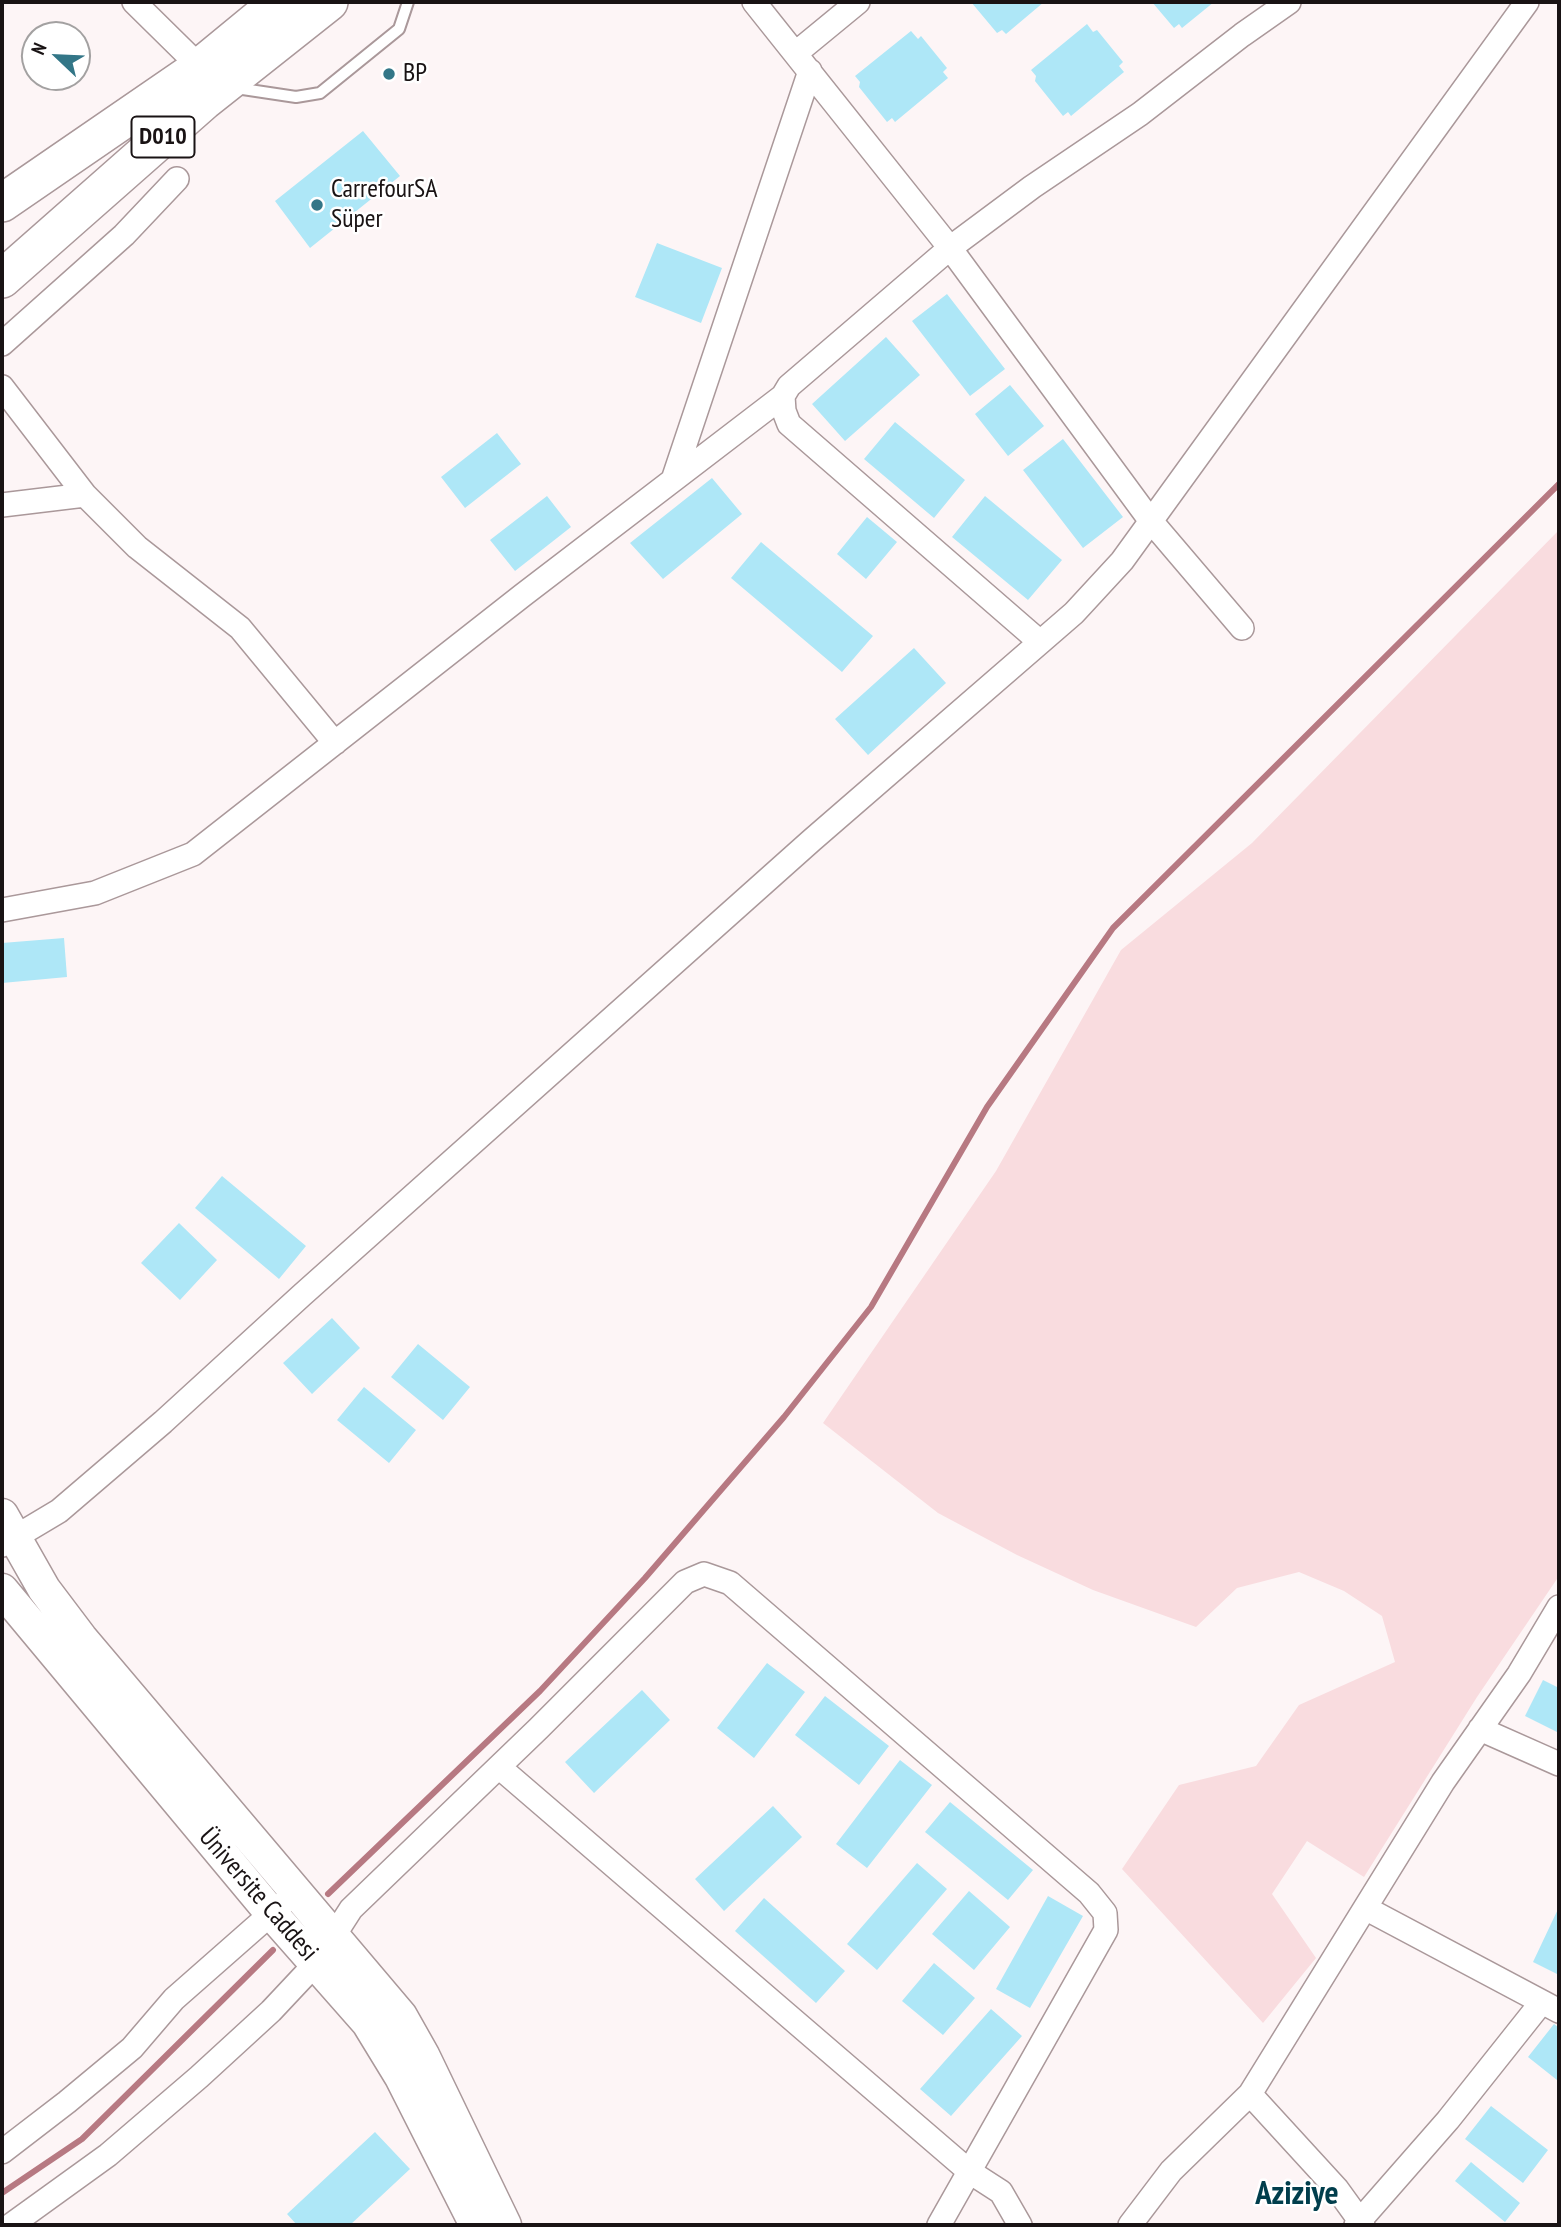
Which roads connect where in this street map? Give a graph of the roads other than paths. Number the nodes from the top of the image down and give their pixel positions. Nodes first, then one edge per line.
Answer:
1 (134, 2) edge
2 (279, 2) edge
3 (329, 2) edge
4 (408, 2) edge
5 (754, 2) edge
6 (858, 2) edge
7 (1289, 2) edge
8 (1527, 2) edge
9 (803, 62) junction
10 (211, 77) junction
11 (177, 179) dead end
12 (2, 203) edge
13 (950, 248) junction
14 (2, 279) edge
15 (2, 344) edge
16 (2, 387) edge
17 (783, 396) junction
18 (673, 480) junction
19 (85, 495) junction
20 (2, 505) edge
21 (1150, 520) junction
22 (1242, 628) dead end
23 (1040, 642) junction
24 (335, 743) junction
25 (2, 910) edge
26 (6, 1532) edge
27 (2, 1590) edge
28 (1559, 1607) edge
29 (1480, 1729) junction
30 (1559, 1764) edge
31 (499, 1767) junction
32 (296, 1892) junction
33 (1367, 1909) junction
34 (272, 1914) junction
35 (335, 1937) junction
36 (317, 1962) junction
37 (1550, 2007) edge
38 (1250, 2094) junction
39 (2, 2151) edge
40 (970, 2172) junction
41 (1359, 2224) edge
42 (11, 2225) edge
43 (475, 2225) edge
44 (505, 2225) edge
45 (939, 2225) edge
46 (1020, 2225) edge
47 (1130, 2225) edge

1 - 10 street
2 - 10 highway, D010
3 - 10 highway, D010
4 - 10 lane
5 - 9 street
6 - 9 street
7 - 13 street
8 - 21 street
9 - 13 street
9 - 18 street
10 - 12 highway, D010
10 - 14 highway, D010
11 - 15 street
13 - 17 street
13 - 21 street
16 - 19 street
17 - 18 street
17 - 23 street
18 - 24 street
19 - 20 street
19 - 24 street
21 - 22 street
21 - 23 street
23 - 26 street
24 - 25 street
26 - 32 main road
27 - 34 main road, Üniversite Caddesi
28 - 29 street
29 - 30 street
29 - 33 street
31 - 35 street
31 - 40 street
31 - 40 street
32 - 34 street
32 - 35 main road
33 - 37 street
33 - 38 street
34 - 36 main road, Üniversite Caddesi
34 - 39 street
35 - 36 street
35 - 44 main road
36 - 42 street
36 - 43 main road, Üniversite Caddesi
37 - 41 street
38 - 41 street
38 - 47 street
40 - 45 street
40 - 46 street

